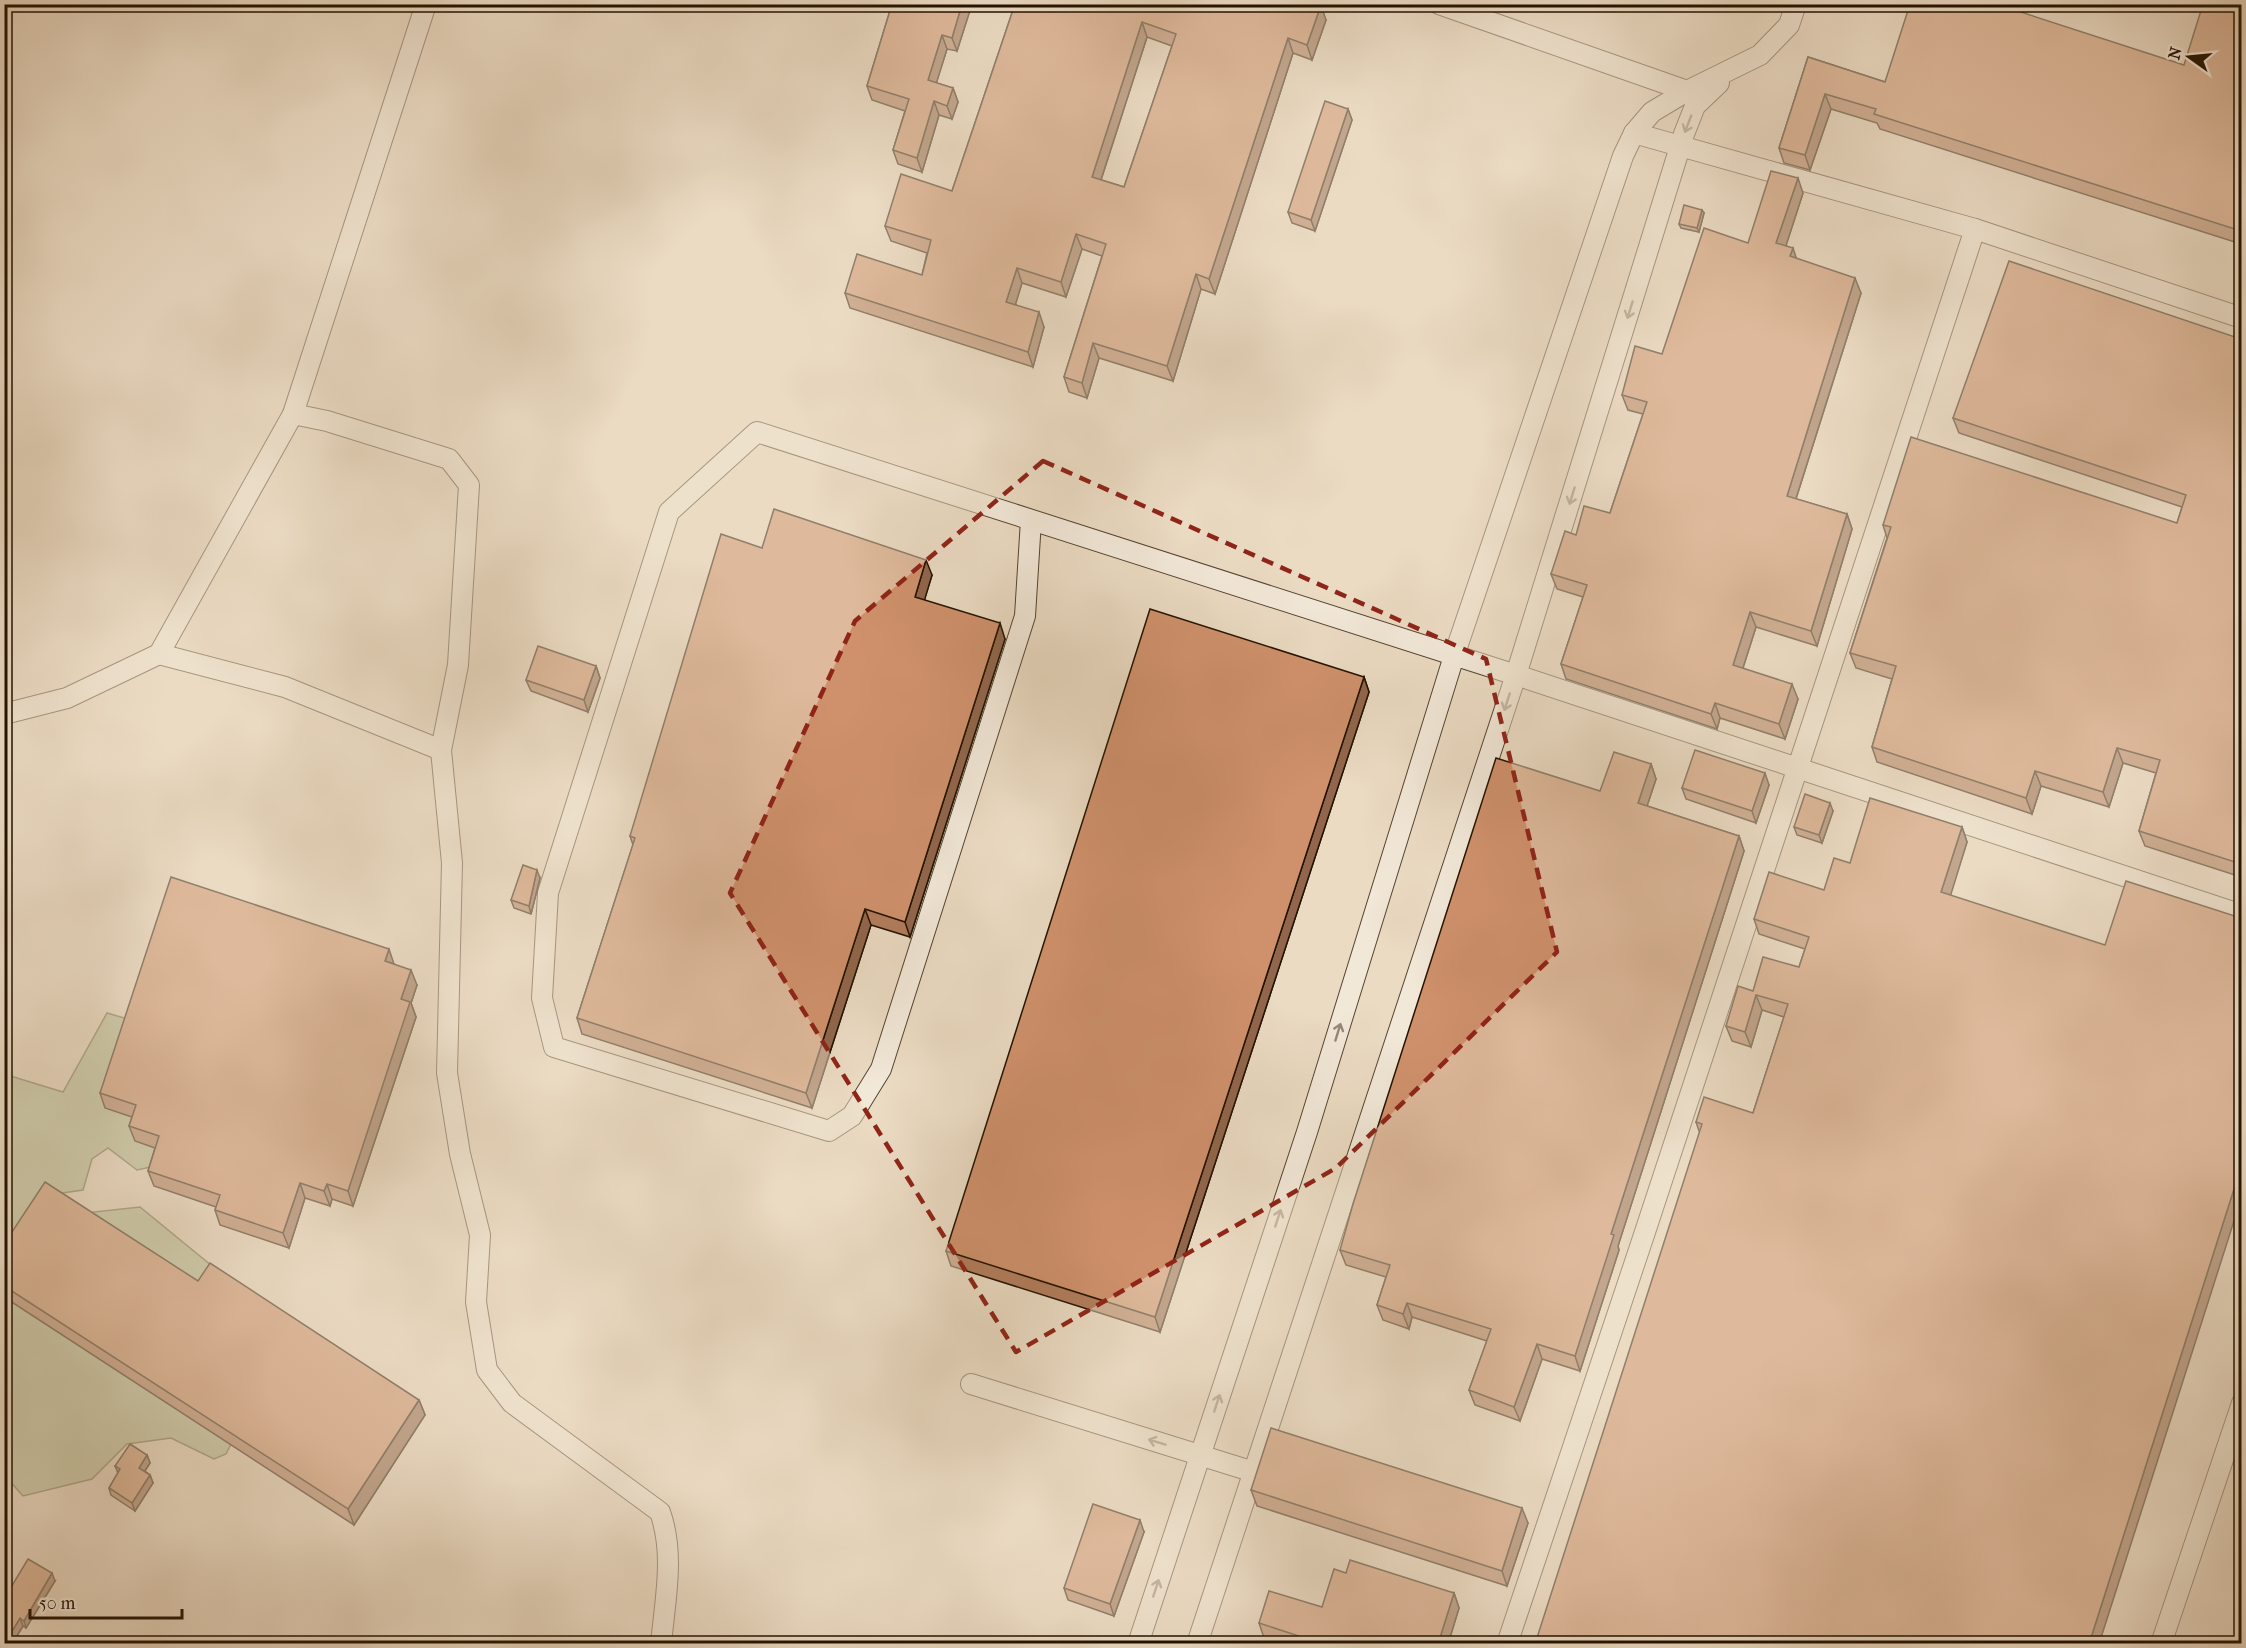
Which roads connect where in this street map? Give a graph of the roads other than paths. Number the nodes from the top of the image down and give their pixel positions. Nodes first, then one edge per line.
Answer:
1 (426, 4) edge
2 (1439, 4) edge
3 (1796, 4) edge
4 (1740, 65) junction
5 (1687, 91) junction
6 (1634, 133) junction
7 (1680, 147) junction
8 (1975, 230) junction
9 (2241, 318) edge
10 (293, 414) junction
11 (1031, 520) junction
12 (159, 654) junction
13 (1454, 656) junction
14 (1516, 675) junction
15 (4, 714) edge
16 (441, 750) junction
17 (1799, 767) junction
18 (2241, 915) edge
19 (971, 1384) dead end
20 (2241, 1403) edge
21 (1200, 1456) junction
22 (1254, 1472) junction
23 (661, 1644) edge
24 (1138, 1644) edge
25 (1197, 1644) edge
26 (1507, 1644) edge
27 (2161, 1644) edge

1 - 10 street
2 - 5 street
3 - 4 street
4 - 5 street
4 -> 7 street
5 - 6 street
6 - 7 street
6 - 13 street
7 - 8 street
7 -> 14 street
8 - 9 street
8 - 17 street
10 - 12 street
10 - 16 street
11 - 11 street
11 - 13 street
12 - 15 street
12 - 16 street
13 - 14 street
21 -> 13 street
14 - 17 street
14 -> 22 street
16 - 23 street
17 - 18 street
17 - 26 street
21 -> 19 street
20 - 27 street
21 - 22 street
24 -> 21 street
22 - 25 street

